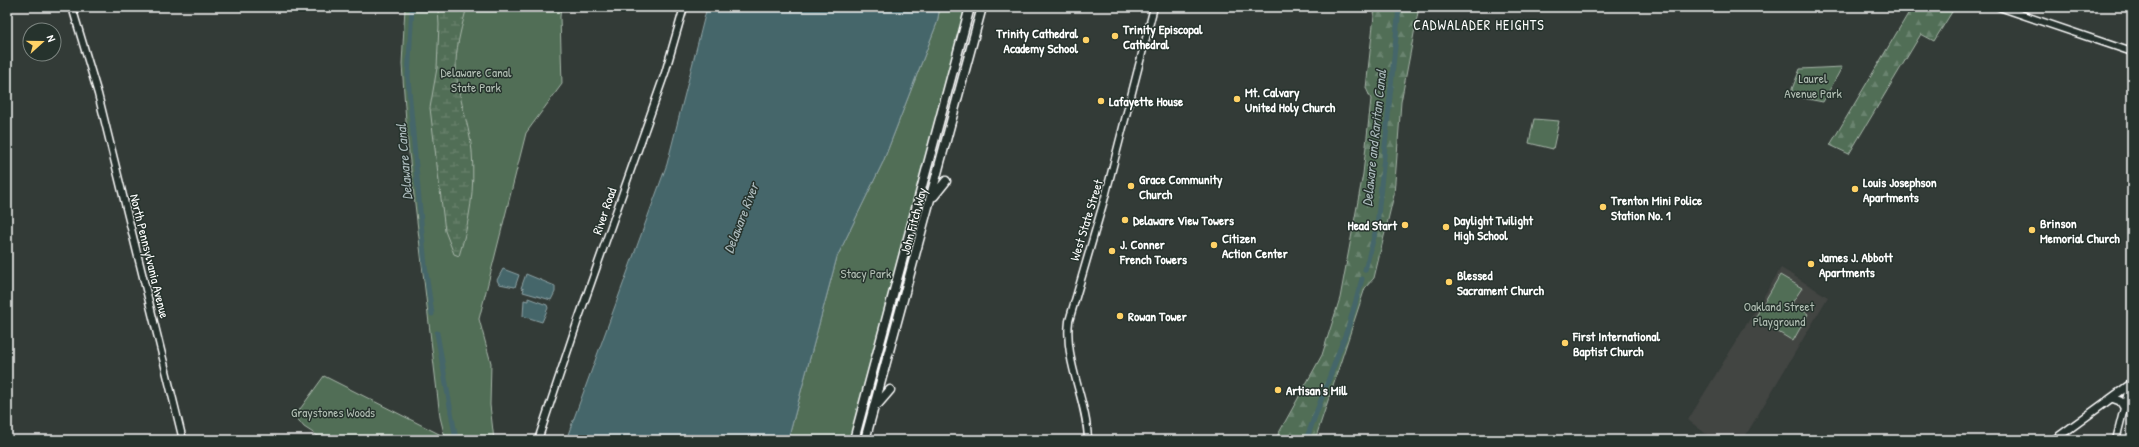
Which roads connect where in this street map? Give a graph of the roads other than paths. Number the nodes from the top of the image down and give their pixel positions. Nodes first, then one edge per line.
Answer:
1 (72, 7) edge
2 (684, 7) edge
3 (970, 7) edge
4 (982, 7) edge
5 (1154, 7) edge
6 (1999, 7) edge
7 (2132, 52) edge
8 (946, 182) dead end
9 (930, 204) junction
10 (2132, 376) edge
11 (2131, 383) edge
12 (890, 390) dead end
13 (2112, 398) junction
14 (2124, 407) junction
15 (874, 409) junction
16 (183, 440) edge
17 (538, 440) edge
18 (854, 440) edge
19 (865, 440) edge
20 (1088, 440) edge
21 (2054, 440) edge
22 (2116, 440) edge

1 - 16 main road, North Pennsylvania Avenue
2 - 17 main road, River Road
3 - 18 highway, John Fitch Way
4 - 9 highway, John Fitch Way
5 - 20 main road, West State Street
6 - 7 main road
8 - 9 highway
9 - 15 highway, John Fitch Way
10 - 11 main road
11 - 13 main road
11 - 14 main road
12 - 15 highway
13 - 14 main road
13 - 21 main road
14 - 22 main road
15 - 19 highway, John Fitch Way

